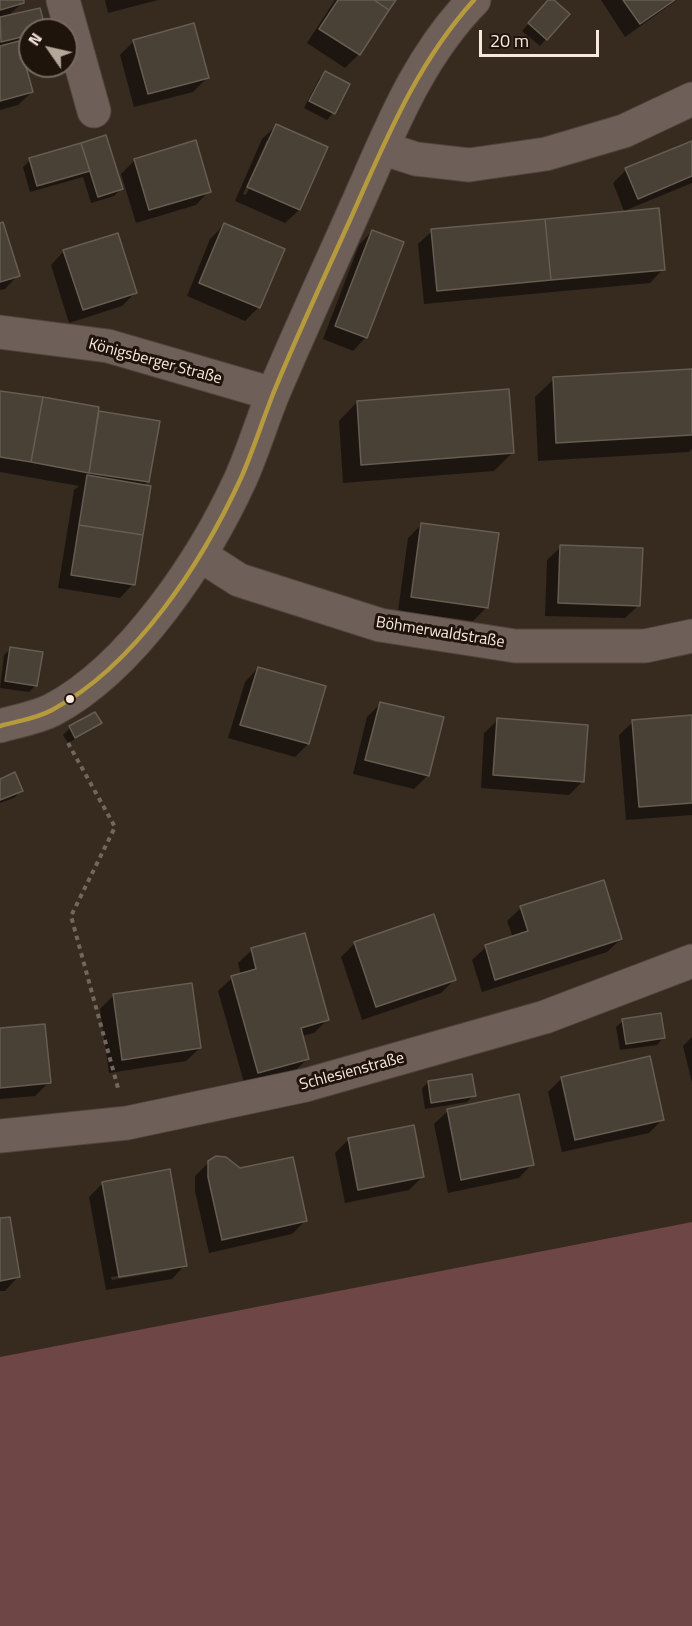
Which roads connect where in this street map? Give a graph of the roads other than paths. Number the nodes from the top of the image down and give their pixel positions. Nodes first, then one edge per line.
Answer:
1 (63, 0) edge
2 (474, 0) edge
3 (692, 99) edge
4 (94, 111) dead end
5 (382, 148) junction
6 (0, 332) edge
7 (273, 394) junction
8 (200, 555) junction
9 (692, 636) edge
10 (0, 726) edge
11 (692, 961) edge
12 (0, 1136) edge

1 - 4 street
2 - 5 street
3 - 5 street
5 - 7 street
6 - 7 street, Königsberger Straße
7 - 8 street
8 - 9 street, Böhmerwaldstraße
8 - 10 street
11 - 12 street, Schlesienstraße

